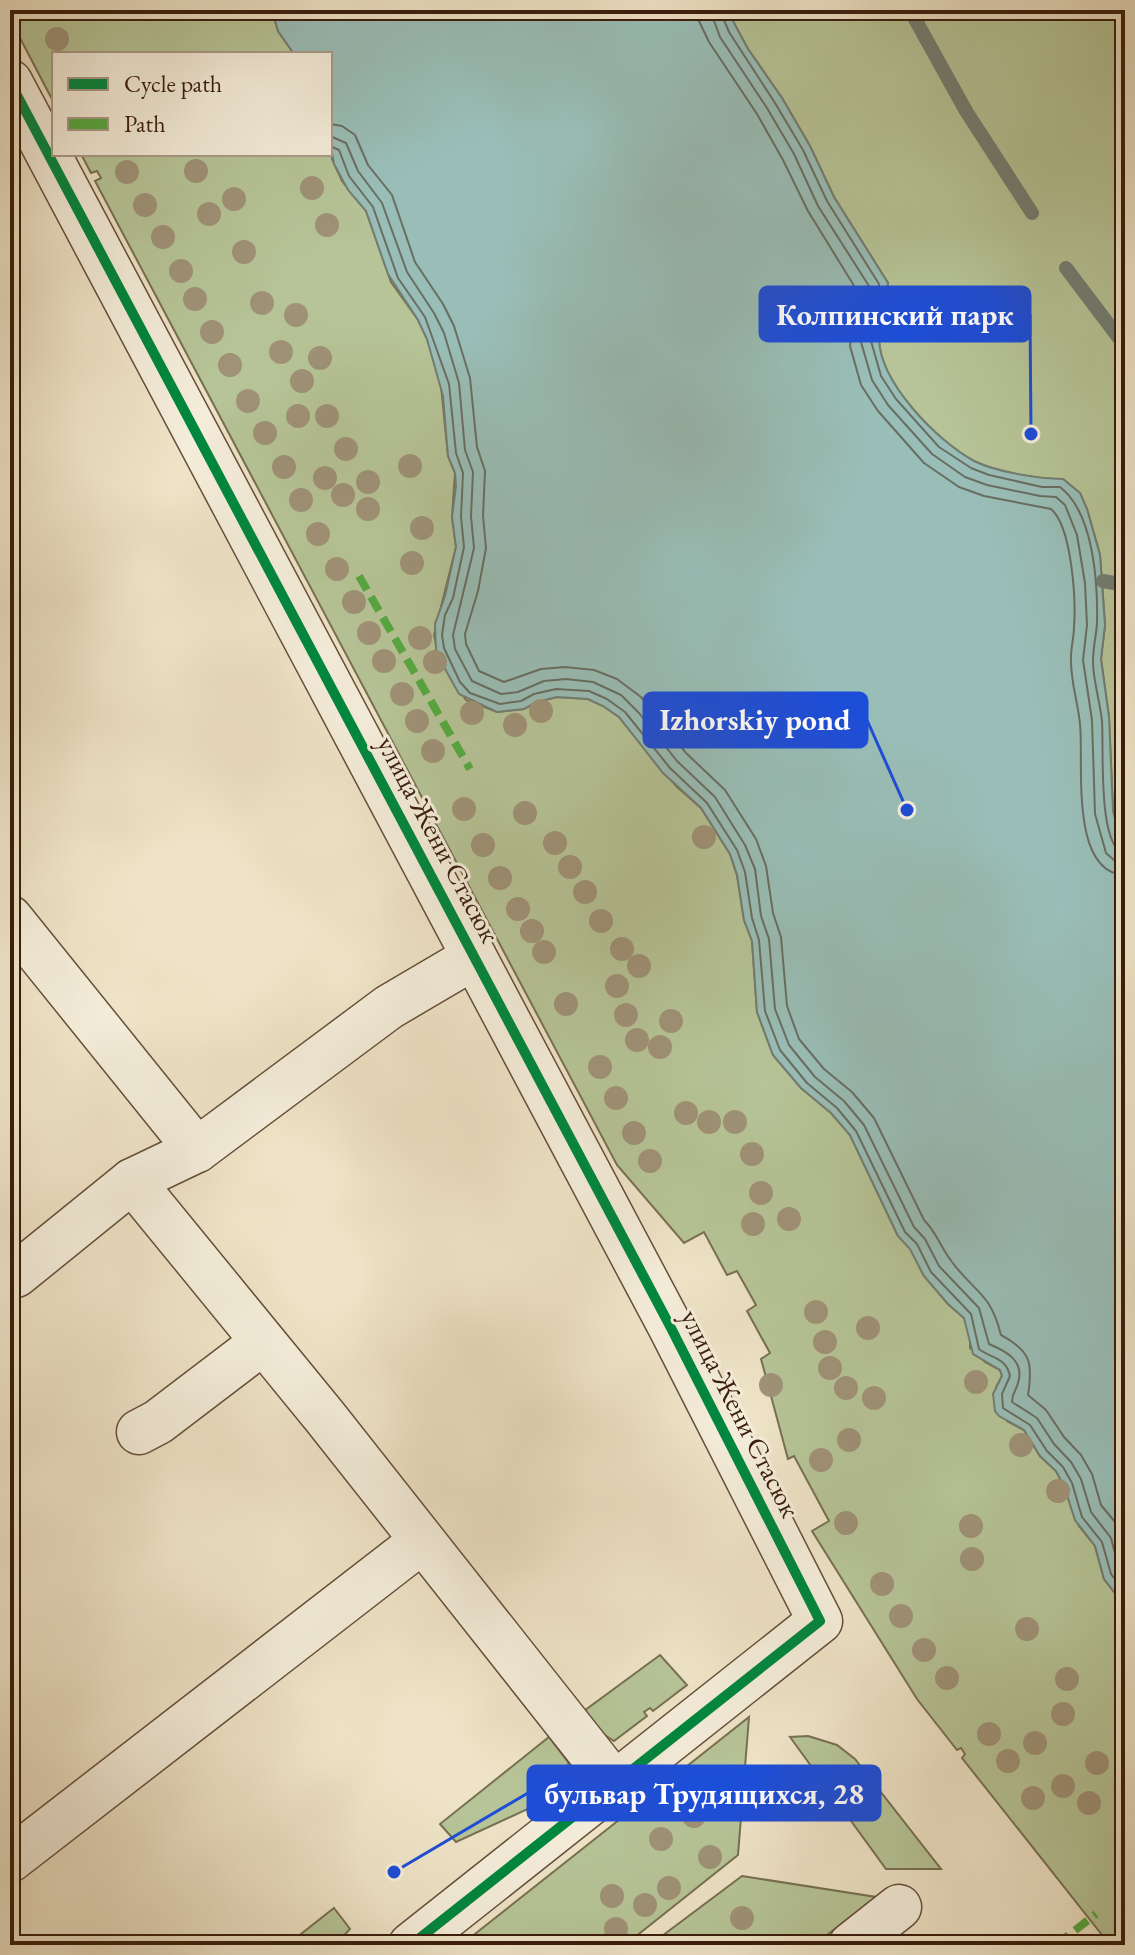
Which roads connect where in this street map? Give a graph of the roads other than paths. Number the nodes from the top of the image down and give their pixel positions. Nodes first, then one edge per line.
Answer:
1 (10, 82) edge
2 (10, 918) edge
3 (474, 957) junction
4 (197, 1150) junction
5 (132, 1181) junction
6 (16, 1275) dead end
7 (263, 1342) junction
8 (139, 1432) dead end
9 (422, 1541) junction
10 (615, 1784) junction
11 (10, 1860) edge
12 (899, 1907) dead end
13 (411, 1945) edge
14 (851, 1945) edge

1 - 3 street, улица Жени Стасюк
2 - 4 street
3 - 4 street
3 - 10 street, улица Жени Стасюк
4 - 5 street
5 - 6 street
5 - 7 street
7 - 8 street
7 - 9 street
9 - 10 street
9 - 11 street
10 - 13 street
12 - 14 street

